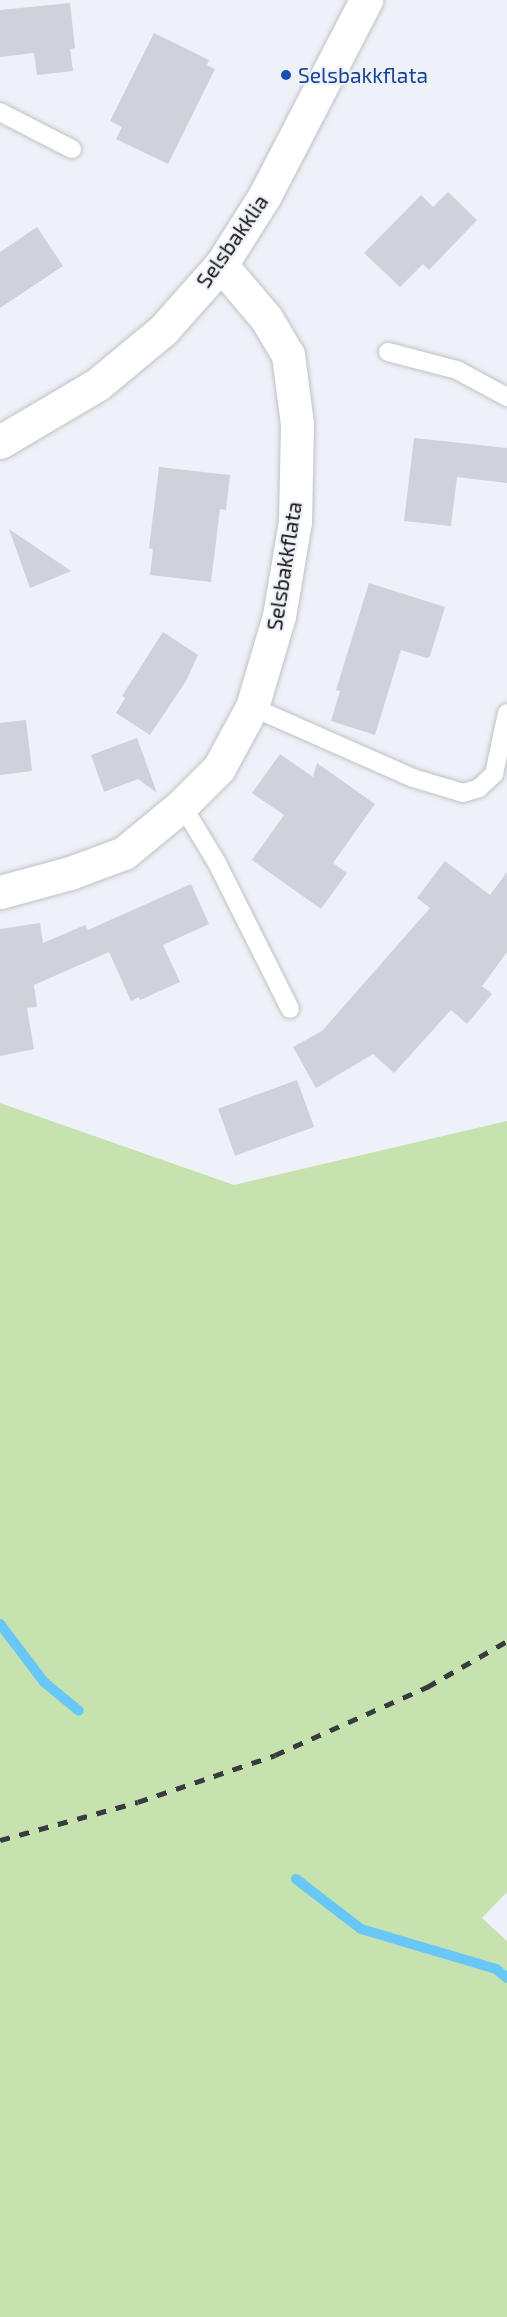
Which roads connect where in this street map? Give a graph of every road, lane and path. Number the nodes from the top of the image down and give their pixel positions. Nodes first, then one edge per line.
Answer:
1 (366, 0) edge
2 (0, 112) edge
3 (72, 149) dead end
4 (220, 265) junction
5 (388, 352) dead end
6 (507, 397) edge
7 (0, 442) edge
8 (252, 707) junction
9 (507, 712) edge
10 (182, 805) junction
11 (0, 892) edge
12 (290, 1009) dead end

1 - 4 street, Selsbakklia
2 - 3 lane
4 - 7 street, Selsbakklia
4 - 8 street, Selsbakkflata
5 - 6 lane
8 - 9 lane
8 - 10 street, Selsbakkflata
10 - 11 street, Selsbakkflata
10 - 12 lane

